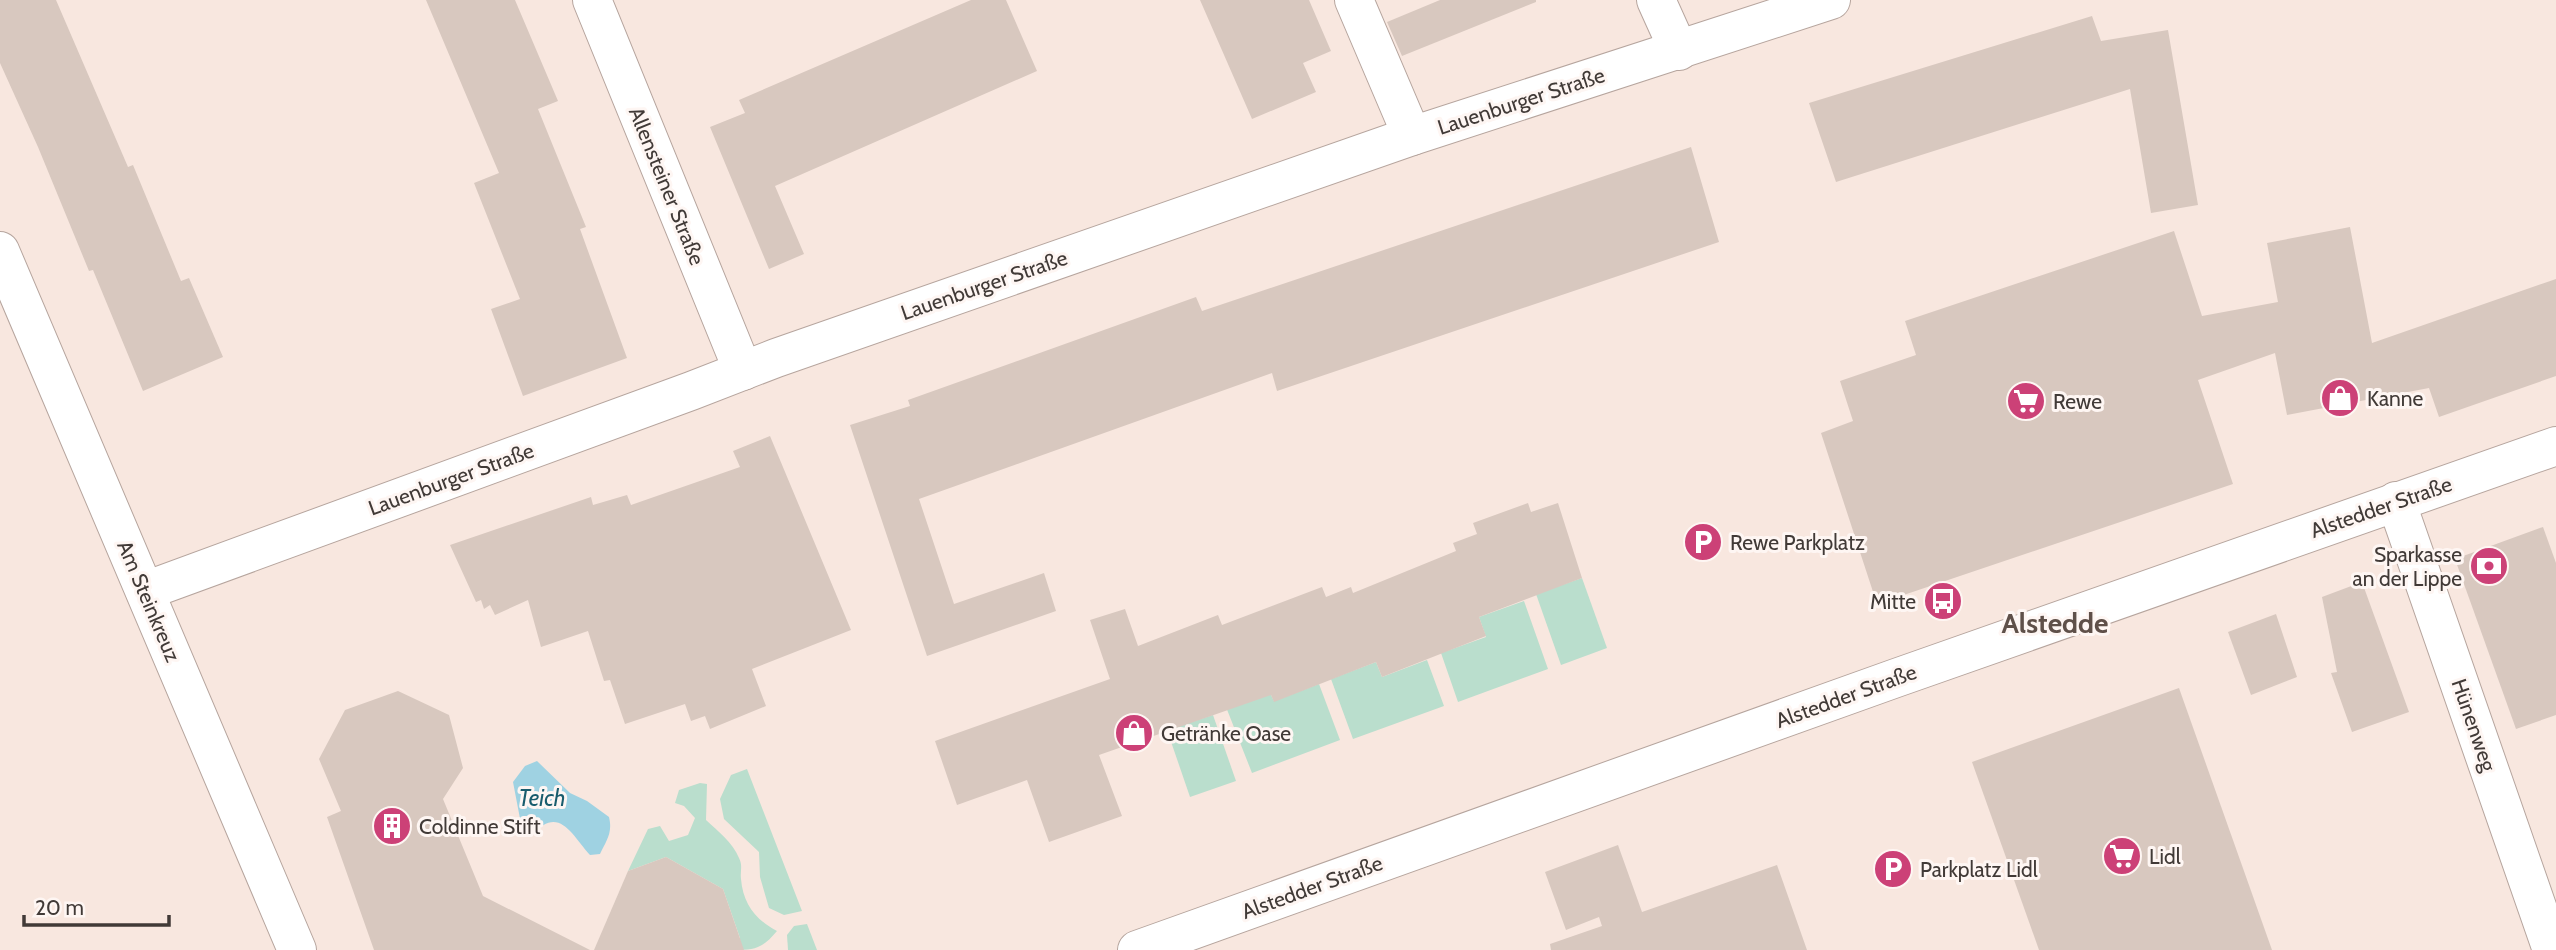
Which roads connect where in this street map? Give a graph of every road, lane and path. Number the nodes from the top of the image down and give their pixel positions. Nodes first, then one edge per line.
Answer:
1 (592, 0) edge
2 (1354, 0) edge
3 (1656, 0) edge
4 (1831, 0) edge
5 (1679, 51) junction
6 (1412, 136) junction
7 (0, 251) edge
8 (743, 371) junction
9 (2556, 446) edge
10 (2396, 501) junction
11 (145, 591) junction
12 (297, 950) edge
13 (1138, 950) edge
14 (2552, 950) edge

1 - 8 street, Allensteiner Straße
2 - 6 street
3 - 5 street
4 - 5 street, Lauenburger Straße
5 - 6 street, Lauenburger Straße
6 - 8 street, Lauenburger Straße
7 - 11 street, Am Steinkreuz
8 - 11 street, Lauenburger Straße
9 - 10 street, Alstedder Straße
10 - 13 street, Alstedder Straße
10 - 14 street, Hünenweg
11 - 12 street, Am Steinkreuz

